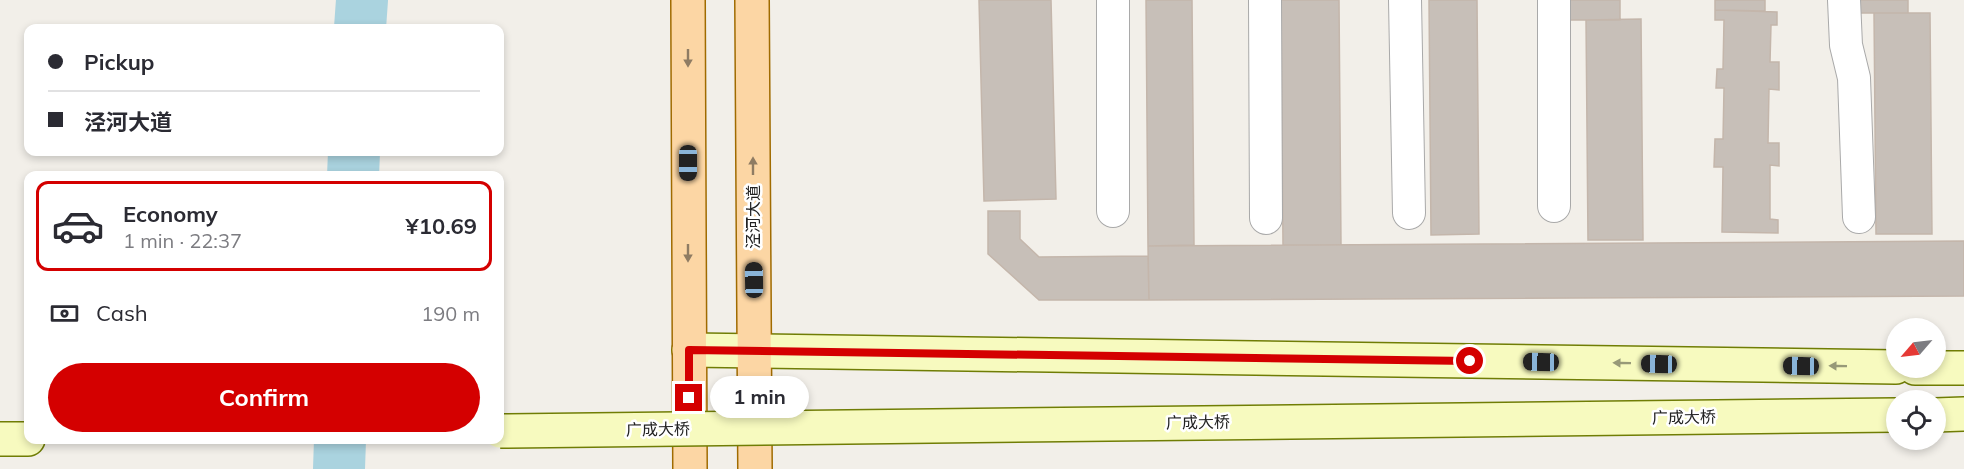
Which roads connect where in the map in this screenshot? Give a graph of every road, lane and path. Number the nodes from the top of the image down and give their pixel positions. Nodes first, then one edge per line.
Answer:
1 (688, 0) edge
2 (752, 0) edge
3 (1113, 0) edge
4 (1265, 0) edge
5 (1406, 0) edge
6 (1554, 0) edge
7 (1844, 0) edge
8 (1554, 206) dead end
9 (1113, 211) dead end
10 (1408, 213) dead end
11 (1859, 217) dead end
12 (1266, 218) dead end
13 (689, 350) junction
14 (754, 350) junction
15 (1886, 367) edge
16 (1946, 368) edge
17 (1964, 368) edge
18 (1964, 414) edge
19 (1886, 415) edge
20 (1946, 415) edge
21 (504, 431) edge
22 (0, 439) edge
23 (24, 439) edge
24 (690, 469) edge
25 (755, 469) edge

1 -> 13 main road
14 -> 2 main road, 泾河大道
3 - 9 street
4 - 12 street
5 - 10 street
6 - 8 street
7 - 11 street
13 - 14 main road
13 - 24 main road
15 -> 14 main road
14 - 25 main road, 泾河大道
16 - 17 main road
18 - 20 main road
19 - 21 main road, 广成大桥, bridge
22 - 23 main road

